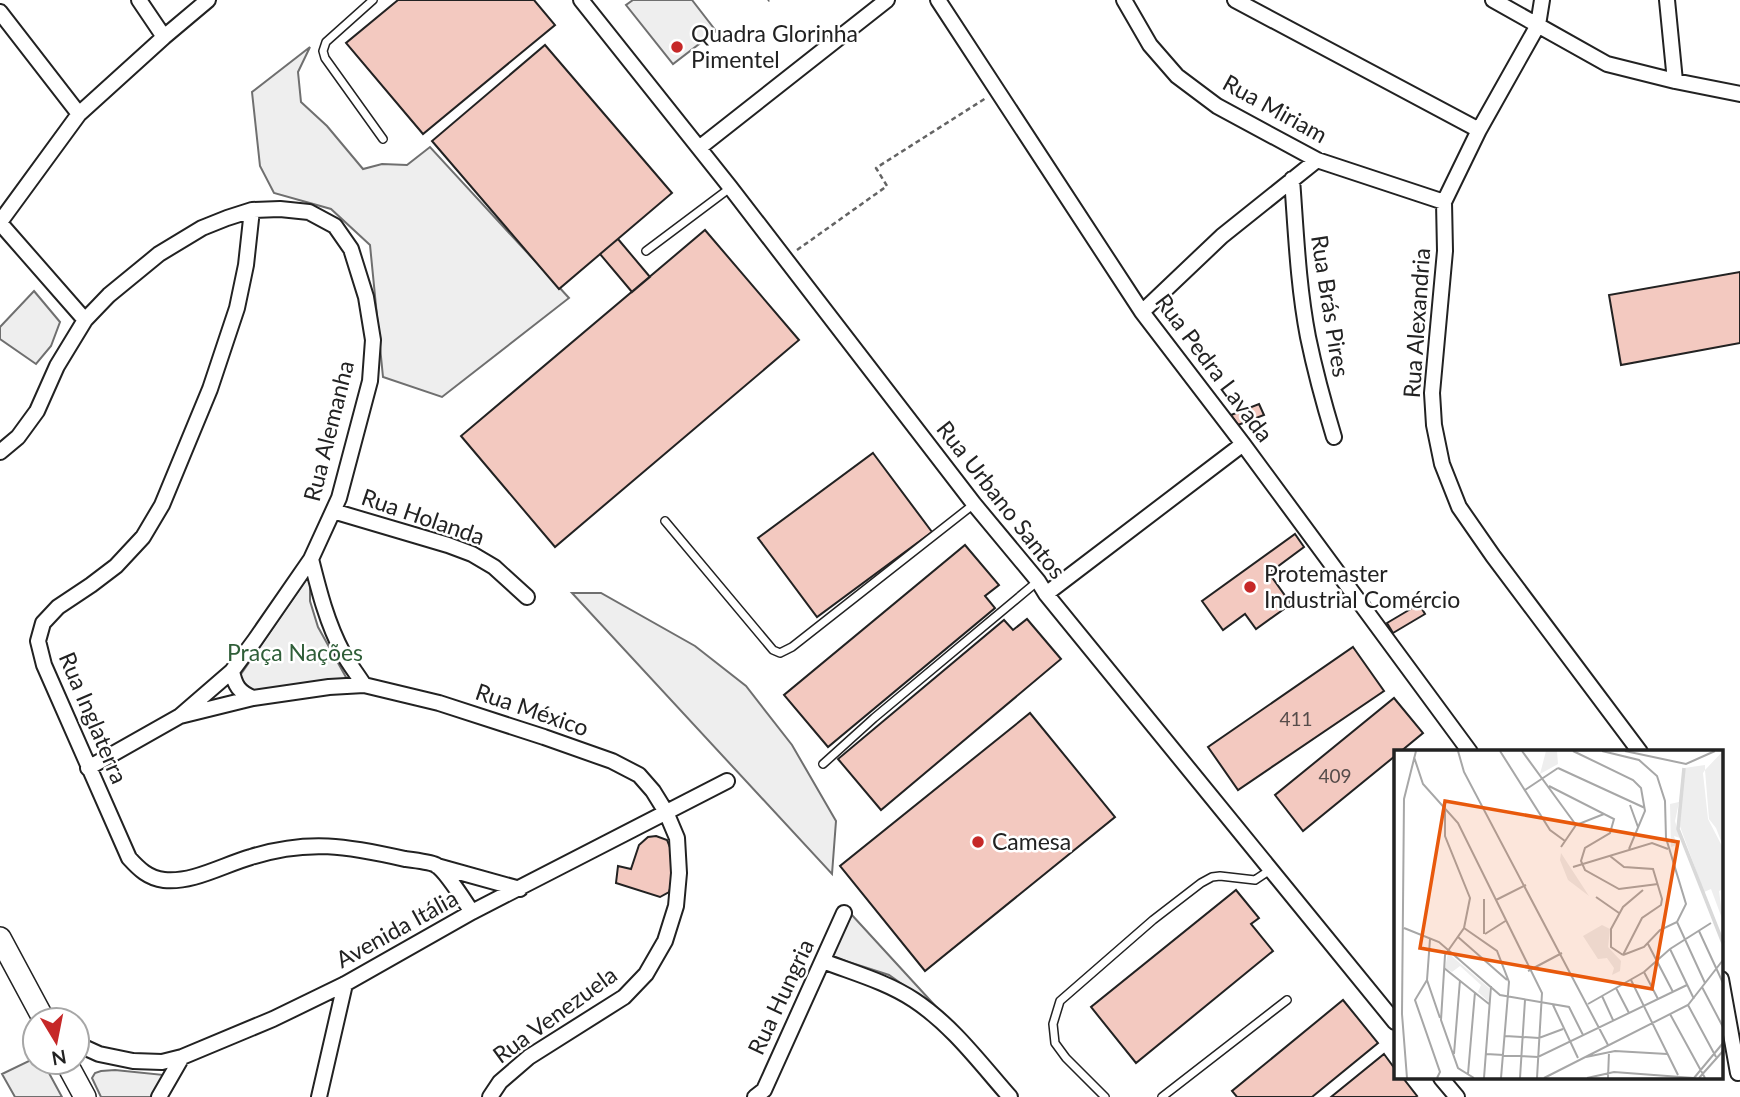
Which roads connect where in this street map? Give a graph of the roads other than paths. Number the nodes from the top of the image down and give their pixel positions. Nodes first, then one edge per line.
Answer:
1 (139, 0) edge
2 (208, 0) edge
3 (373, 0) edge
4 (580, 0) edge
5 (887, 0) edge
6 (938, 0) edge
7 (1124, 0) edge
8 (1235, 0) edge
9 (1493, 0) edge
10 (1542, 0) edge
11 (1667, 0) edge
12 (0, 12) edge
13 (1538, 25) junction
14 (164, 37) junction
15 (1675, 81) junction
16 (1740, 94) edge
17 (79, 114) junction
18 (1479, 130) junction
19 (383, 139) dead end
20 (699, 148) junction
21 (1317, 160) junction
22 (1292, 179) junction
23 (730, 187) junction
24 (1444, 202) junction
25 (252, 210) junction
26 (0, 222) edge
27 (646, 251) dead end
28 (1142, 312) junction
29 (85, 320) junction
30 (1334, 437) dead end
31 (1243, 444) junction
32 (0, 452) edge
33 (974, 503) junction
34 (333, 511) junction
35 (665, 521) dead end
36 (311, 559) junction
37 (1042, 587) junction
38 (527, 597) dead end
39 (232, 671) junction
40 (364, 685) junction
41 (253, 698) junction
42 (180, 716) junction
43 (1468, 750) edge
44 (1638, 750) edge
45 (823, 764) dead end
46 (88, 768) junction
47 (727, 781) dead end
48 (666, 811) junction
49 (436, 865) junction
50 (1271, 869) junction
51 (520, 889) junction
52 (472, 912) junction
53 (844, 913) dead end
54 (0, 939) edge
55 (823, 961) junction
56 (1722, 984) edge
57 (345, 985) junction
58 (1287, 1000) dead end
59 (36, 1006) edge
60 (1394, 1021) edge
61 (91, 1050) edge
62 (182, 1057) junction
63 (1722, 1060) edge
64 (1739, 1074) edge
65 (74, 1076) edge
66 (1443, 1080) edge
67 (763, 1095) edge
68 (85, 1097) edge
69 (159, 1097) edge
70 (319, 1097) edge
71 (490, 1097) edge
72 (1010, 1097) edge
73 (1105, 1097) edge
74 (1162, 1097) edge
75 (1457, 1097) edge

1 - 14 street
2 - 14 street
3 - 19 lane
4 - 20 street, Rua Urbano Santos
5 - 20 street
6 - 28 street, Rua Pedra Lavada
7 - 21 street, Rua Miriam
8 - 18 street
9 - 13 street
10 - 13 street
11 - 15 street
12 - 17 street
13 - 15 street
13 - 18 street, Rua Alexandria
14 - 17 street
15 - 16 street
17 - 26 street
18 - 24 street, Rua Alexandria
20 - 23 street, Rua Urbano Santos
21 - 22 street
21 - 24 street, Rua Miriam
22 - 28 street
22 - 30 street, Rua Brás Pires
23 - 27 lane
23 - 33 street, Rua Urbano Santos
24 - 44 street, Rua Alexandria
25 - 29 street, Rua Alemanha
25 - 34 street, Rua Alemanha
25 - 46 street, Rua Inglaterra
26 - 29 street
28 - 31 street, Rua Pedra Lavada
29 - 32 street, Rua Alemanha
31 - 37 street
31 - 43 street, Rua Pedra Lavada
33 - 35 lane
33 - 37 street, Rua Urbano Santos
34 - 36 street, Rua Alemanha
34 - 38 street, Rua Holanda
36 - 39 street, Rua Alemanha
36 - 40 street
37 - 45 lane
37 - 50 street, Rua Urbano Santos
39 - 41 street
39 - 42 street, Rua Alemanha
40 - 41 street, Rua México
40 - 48 street, Rua México
41 - 42 street, Rua México
42 - 46 street, Rua México
46 - 49 street, Rua Inglaterra
47 - 48 street, Avenida Itália
48 - 51 street, Avenida Itália
48 - 71 street, Rua Venezuela
49 - 51 street, Rua Inglaterra
49 - 52 street
50 - 60 street, Rua Urbano Santos
50 - 73 lane
51 - 52 street, Avenida Itália
52 - 57 street, Avenida Itália
53 - 55 street, Rua Hungria
54 - 59 street
55 - 67 street, Rua Hungria
55 - 72 street
56 - 64 street
57 - 62 street, Avenida Itália
57 - 70 street
58 - 74 lane
61 - 62 street, Avenida Itália
62 - 69 street
63 - 64 street
65 - 68 street
66 - 75 street

